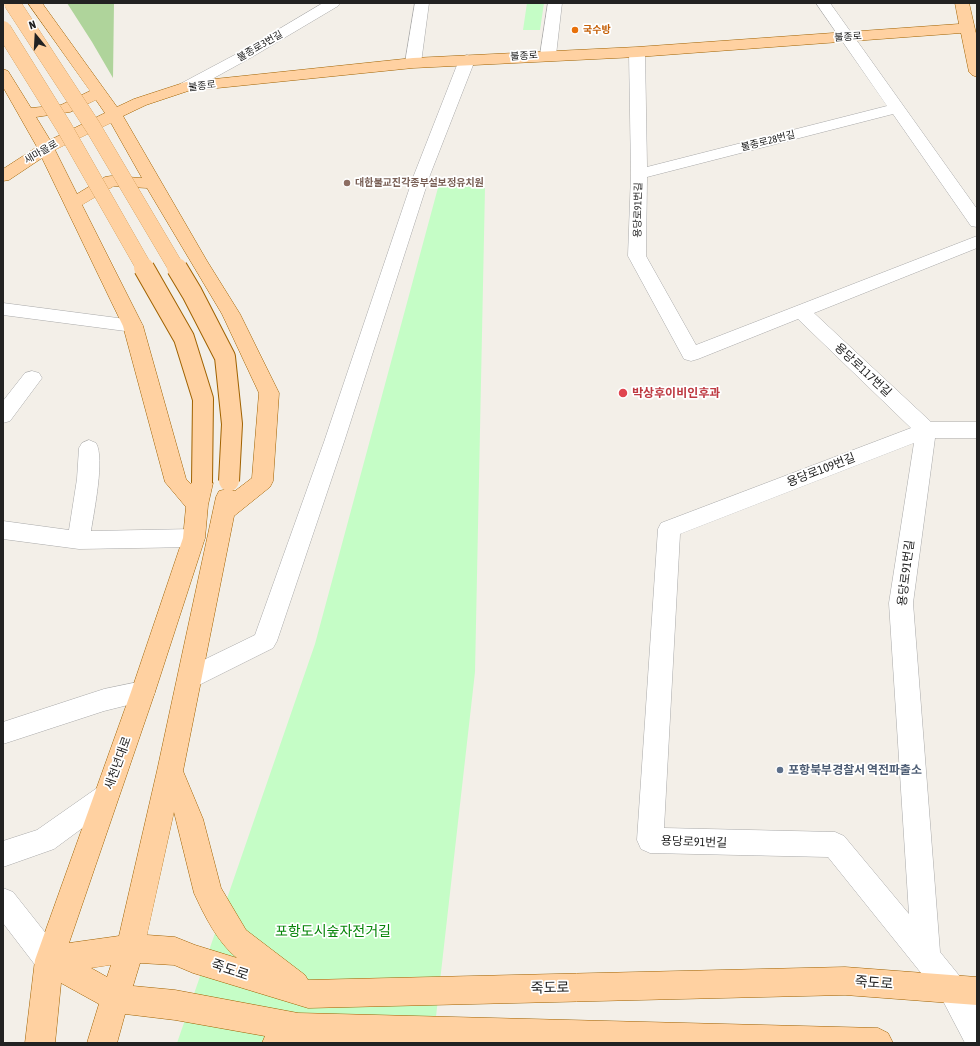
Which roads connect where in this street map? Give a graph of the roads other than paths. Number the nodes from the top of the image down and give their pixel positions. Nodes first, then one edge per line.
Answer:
1 (12, 3) edge
2 (34, 3) edge
3 (333, 3) edge
4 (422, 3) edge
5 (555, 3) edge
6 (824, 3) edge
7 (962, 3) edge
8 (972, 27) edge
9 (3, 29) edge
10 (846, 38) junction
11 (637, 52) junction
12 (548, 55) junction
13 (467, 60) junction
14 (413, 64) junction
15 (977, 72) edge
16 (3, 74) edge
17 (186, 87) junction
18 (99, 93) junction
19 (897, 108) junction
20 (26, 113) junction
21 (115, 116) junction
22 (81, 131) joint
23 (46, 148) junction
24 (4, 172) edge
25 (639, 174) junction
26 (154, 184) junction
27 (73, 203) junction
28 (977, 222) edge
29 (977, 242) edge
30 (3, 309) edge
31 (801, 311) junction
32 (133, 326) junction
33 (32, 378) dead end
34 (3, 416) edge
35 (926, 430) junction
36 (977, 430) edge
37 (89, 448) dead end
38 (199, 494) junction
39 (226, 510) junction
40 (669, 529) joint
41 (3, 530) edge
42 (194, 538) junction
43 (79, 540) junction
44 (190, 678) junction
45 (143, 692) junction
46 (3, 734) edge
47 (170, 771) junction
48 (106, 796) junction
49 (3, 854) edge
50 (3, 901) edge
51 (130, 948) junction
52 (926, 957) junction
53 (49, 960) junction
54 (965, 990) edge
55 (308, 994) junction
56 (116, 998) junction
57 (287, 1035) edge
58 (977, 1036) edge
59 (40, 1043) edge
60 (102, 1043) edge
61 (878, 1043) edge

1 - 39 main road, bridge
2 - 18 main road
3 - 17 street, 불종로3번길
4 - 14 street
5 - 12 street
6 - 10 street
7 - 8 main road
8 - 10 main road, 불종로
8 - 15 main road
9 - 38 main road, 새천년대로, bridge
10 - 11 main road, 불종로
10 - 19 street
11 - 12 main road, 불종로
11 - 25 street, 용당로91번길
12 - 13 main road, 불종로
13 - 14 main road, 불종로
13 - 44 street
14 - 17 main road, 불종로
16 - 20 main road
17 - 21 main road, 불종로
18 - 20 main road
18 - 21 main road
19 - 25 street, 불종로28번길
19 - 28 street
20 - 23 main road
21 - 22 main road, 불종로
21 - 26 main road
22 - 23 main road, 새마을로
23 - 24 main road, 새마을로
23 - 27 main road
25 - 31 street, 용당로91번길
26 - 27 main road
26 - 39 main road
27 - 32 main road
29 - 31 street
30 - 32 street
31 - 35 street, 용당로117번길
32 - 38 main road
33 - 34 street
35 - 36 street, 용당로109번길
35 - 40 street, 용당로109번길
35 - 52 street, 용당로91번길
37 - 43 street
38 - 42 main road, 새천년대로
39 - 44 main road
40 - 52 street, 용당로91번길
41 - 43 street
42 - 43 street
42 - 45 main road, 새천년대로
44 - 47 main road
45 - 46 street
45 - 48 main road, 새천년대로
47 - 51 main road
47 - 55 main road
48 - 49 street
48 - 53 main road, 새천년대로
50 - 53 street
51 - 53 main road, 죽도로
51 - 55 main road, 죽도로
51 - 56 main road
52 - 54 street, 용당로91번길
53 - 56 main road
53 - 59 main road, 새천년대로
54 - 55 main road, 죽도로
54 - 58 street, 용당로91번길
56 - 57 main road
56 - 60 main road
57 - 61 main road

